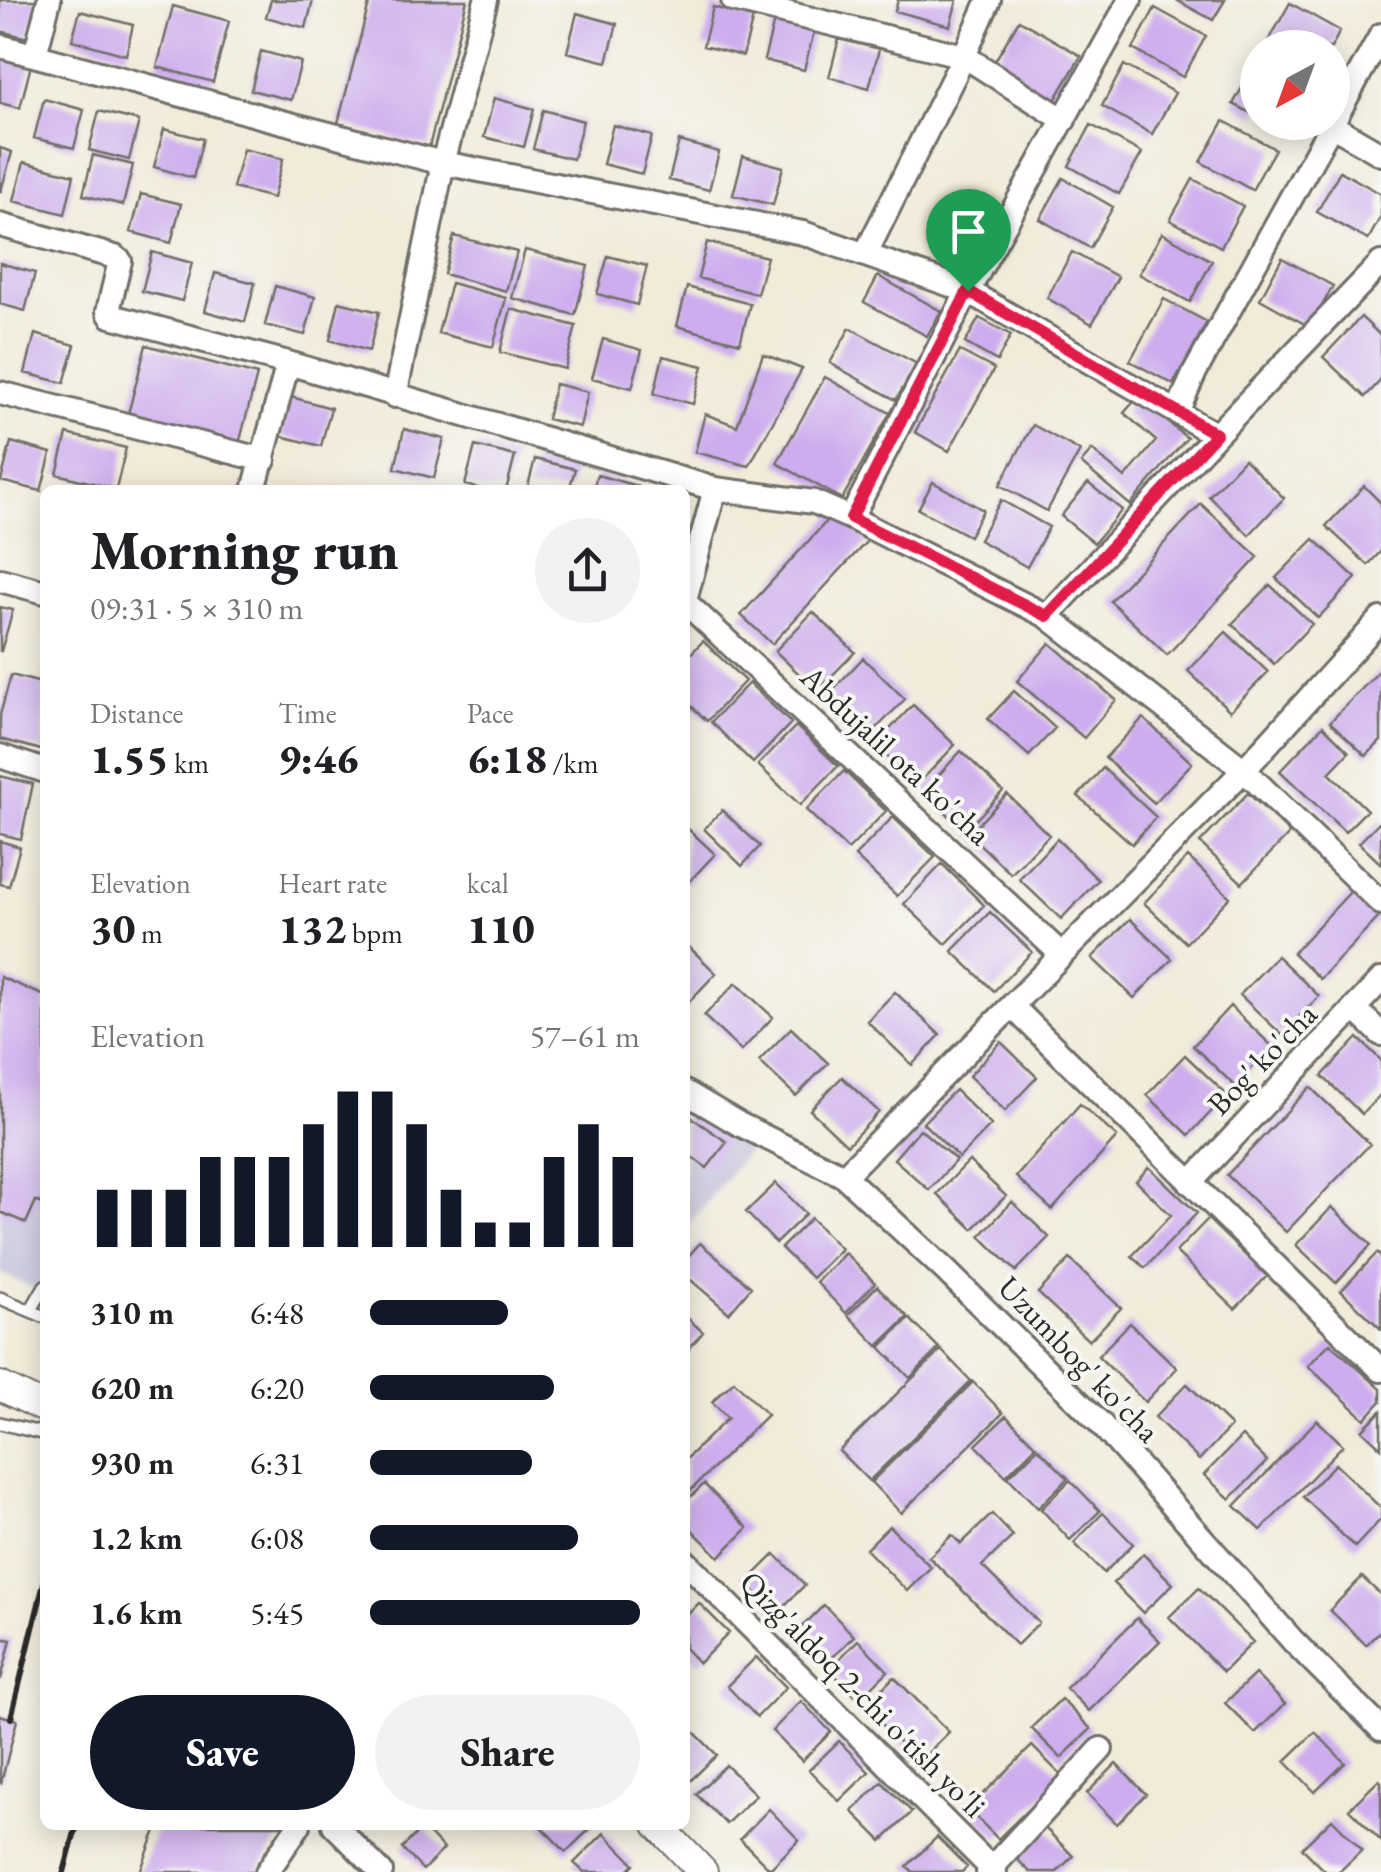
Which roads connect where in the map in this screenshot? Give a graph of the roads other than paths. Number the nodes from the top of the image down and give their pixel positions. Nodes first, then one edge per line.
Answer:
1 (49, 0) edge
2 (486, 0) edge
3 (733, 0) edge
4 (989, 0) edge
5 (1130, 0) edge
6 (1381, 35) edge
7 (0, 46) edge
8 (35, 55) junction
9 (964, 56) junction
10 (1350, 92) edge
11 (1064, 120) junction
12 (1350, 136) edge
13 (1324, 140) edge
14 (1381, 154) edge
15 (442, 162) junction
16 (0, 225) edge
17 (865, 254) junction
18 (1381, 263) edge
19 (968, 291) junction
20 (288, 363) junction
21 (0, 392) edge
22 (394, 396) junction
23 (1176, 412) junction
24 (1216, 434) junction
25 (264, 460) junction
26 (256, 485) edge
27 (715, 489) junction
28 (851, 518) junction
29 (0, 580) edge
30 (690, 582) edge
31 (40, 591) edge
32 (690, 606) edge
33 (1047, 616) junction
34 (1381, 619) edge
35 (0, 756) edge
36 (40, 769) edge
37 (1244, 770) junction
38 (1381, 903) edge
39 (1062, 955) junction
40 (1381, 980) edge
41 (1012, 1006) junction
42 (1355, 1009) junction
43 (1381, 1034) edge
44 (690, 1095) edge
45 (844, 1176) junction
46 (1190, 1183) junction
47 (40, 1294) edge
48 (0, 1298) edge
49 (30, 1310) junction
50 (40, 1315) edge
51 (1381, 1370) edge
52 (0, 1386) edge
53 (40, 1406) edge
54 (0, 1423) edge
55 (40, 1433) edge
56 (690, 1566) edge
57 (1381, 1729) edge
58 (1101, 1749) dead end
59 (296, 1830) edge
60 (339, 1830) edge
61 (663, 1830) edge
62 (992, 1871) edge
63 (267, 1872) edge
64 (381, 1872) edge
65 (703, 1872) edge

1 - 8 street
2 - 15 street
3 - 9 street
4 - 9 street
5 - 11 street
6 - 10 street
7 - 8 street
8 - 15 street
9 - 11 street
9 - 17 street
11 - 19 street
12 - 14 street
13 - 23 street
15 - 17 street
15 - 22 street
16 - 20 street
17 - 19 street
18 - 24 street
19 - 23 street
19 - 28 street
20 - 22 street
20 - 25 street
21 - 25 street
22 - 27 street
23 - 24 street
24 - 33 street
25 - 26 street
27 - 28 street
27 - 30 street
28 - 33 street
29 - 31 street
32 - 39 street, Abdujalil ota ko'cha
33 - 37 street
34 - 37 street
35 - 36 street
37 - 38 street
37 - 39 street
39 - 41 street
40 - 42 street, Bog' ko'cha
41 - 45 street
41 - 46 street
42 - 43 street
42 - 46 street, Bog' ko'cha
44 - 45 street, Uzumbog' ko'cha
45 - 57 street, Uzumbog' ko'cha
46 - 51 street
47 - 49 lane
48 - 49 lane
49 - 50 lane
52 - 53 street
54 - 55 lane
56 - 62 street, Qizg'aldoq 2-chi o'tish yo'li
58 - 62 street
59 - 63 street
60 - 64 street
61 - 65 street

